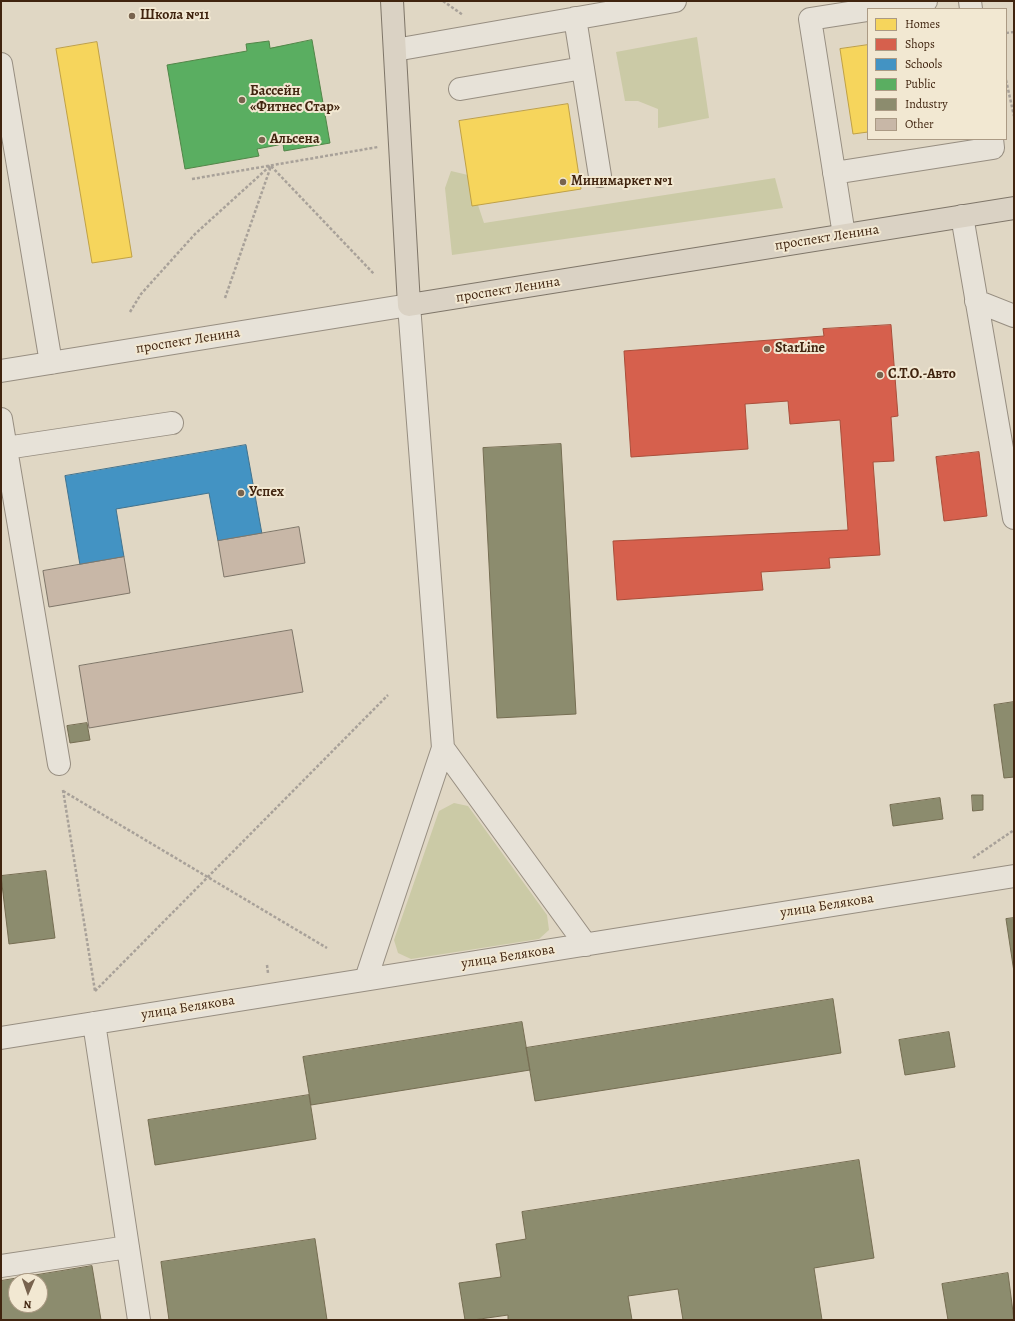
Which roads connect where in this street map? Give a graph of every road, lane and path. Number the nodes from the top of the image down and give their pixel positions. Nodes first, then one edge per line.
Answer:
1 (392, 1) edge
2 (675, 1) edge
3 (926, 1) edge
4 (881, 8) edge
5 (867, 10) edge
6 (575, 18) junction
7 (395, 50) junction
8 (1, 64) edge
9 (583, 68) junction
10 (1007, 84) edge
11 (460, 89) dead end
12 (1014, 116) edge
13 (992, 140) edge
14 (378, 147) dead end
15 (271, 166) junction
16 (834, 173) junction
17 (600, 176) dead end
18 (192, 179) dead end
19 (1014, 208) edge
20 (962, 216) junction
21 (844, 235) junction
22 (374, 274) dead end
23 (225, 298) dead end
24 (976, 301) junction
25 (409, 306) junction
26 (130, 312) dead end
27 (1014, 316) edge
28 (51, 363) junction
29 (1, 371) edge
30 (1, 419) edge
31 (172, 423) dead end
32 (6, 448) junction
33 (1014, 518) edge
34 (388, 695) dead end
35 (443, 748) junction
36 (59, 764) dead end
37 (1014, 830) edge
38 (969, 861) dead end
39 (1014, 876) edge
40 (208, 877) junction
41 (586, 945) junction
42 (327, 948) dead end
43 (366, 979) junction
44 (94, 1023) junction
45 (1, 1038) edge
46 (128, 1247) junction
47 (1, 1266) edge
48 (139, 1320) edge

1 - 7 main road
2 - 6 street
3 - 4 street
5 - 16 street
6 - 7 street
6 - 9 street
7 - 25 main road
8 - 28 street
9 - 11 street
9 - 17 street
10 - 12 path
13 - 16 street
14 - 15 path
15 - 18 path
15 - 22 path
15 - 23 path
15 - 26 path
16 - 21 street
19 - 20 main road, проспект Ленина
20 - 21 main road, проспект Ленина
20 - 24 street
21 - 25 main road, проспект Ленина
24 - 27 street
24 - 33 street
25 - 28 street, проспект Ленина
25 - 35 street
28 - 29 street, проспект Ленина
30 - 32 street
31 - 32 street
32 - 36 street
34 - 40 path
35 - 41 street
35 - 43 street
37 - 38 path
39 - 41 street, улица Белякова
40 - 40 path
40 - 42 path
41 - 43 street, улица Белякова
43 - 44 street, улица Белякова
44 - 45 street, улица Белякова
44 - 46 street
46 - 47 street
46 - 48 street

